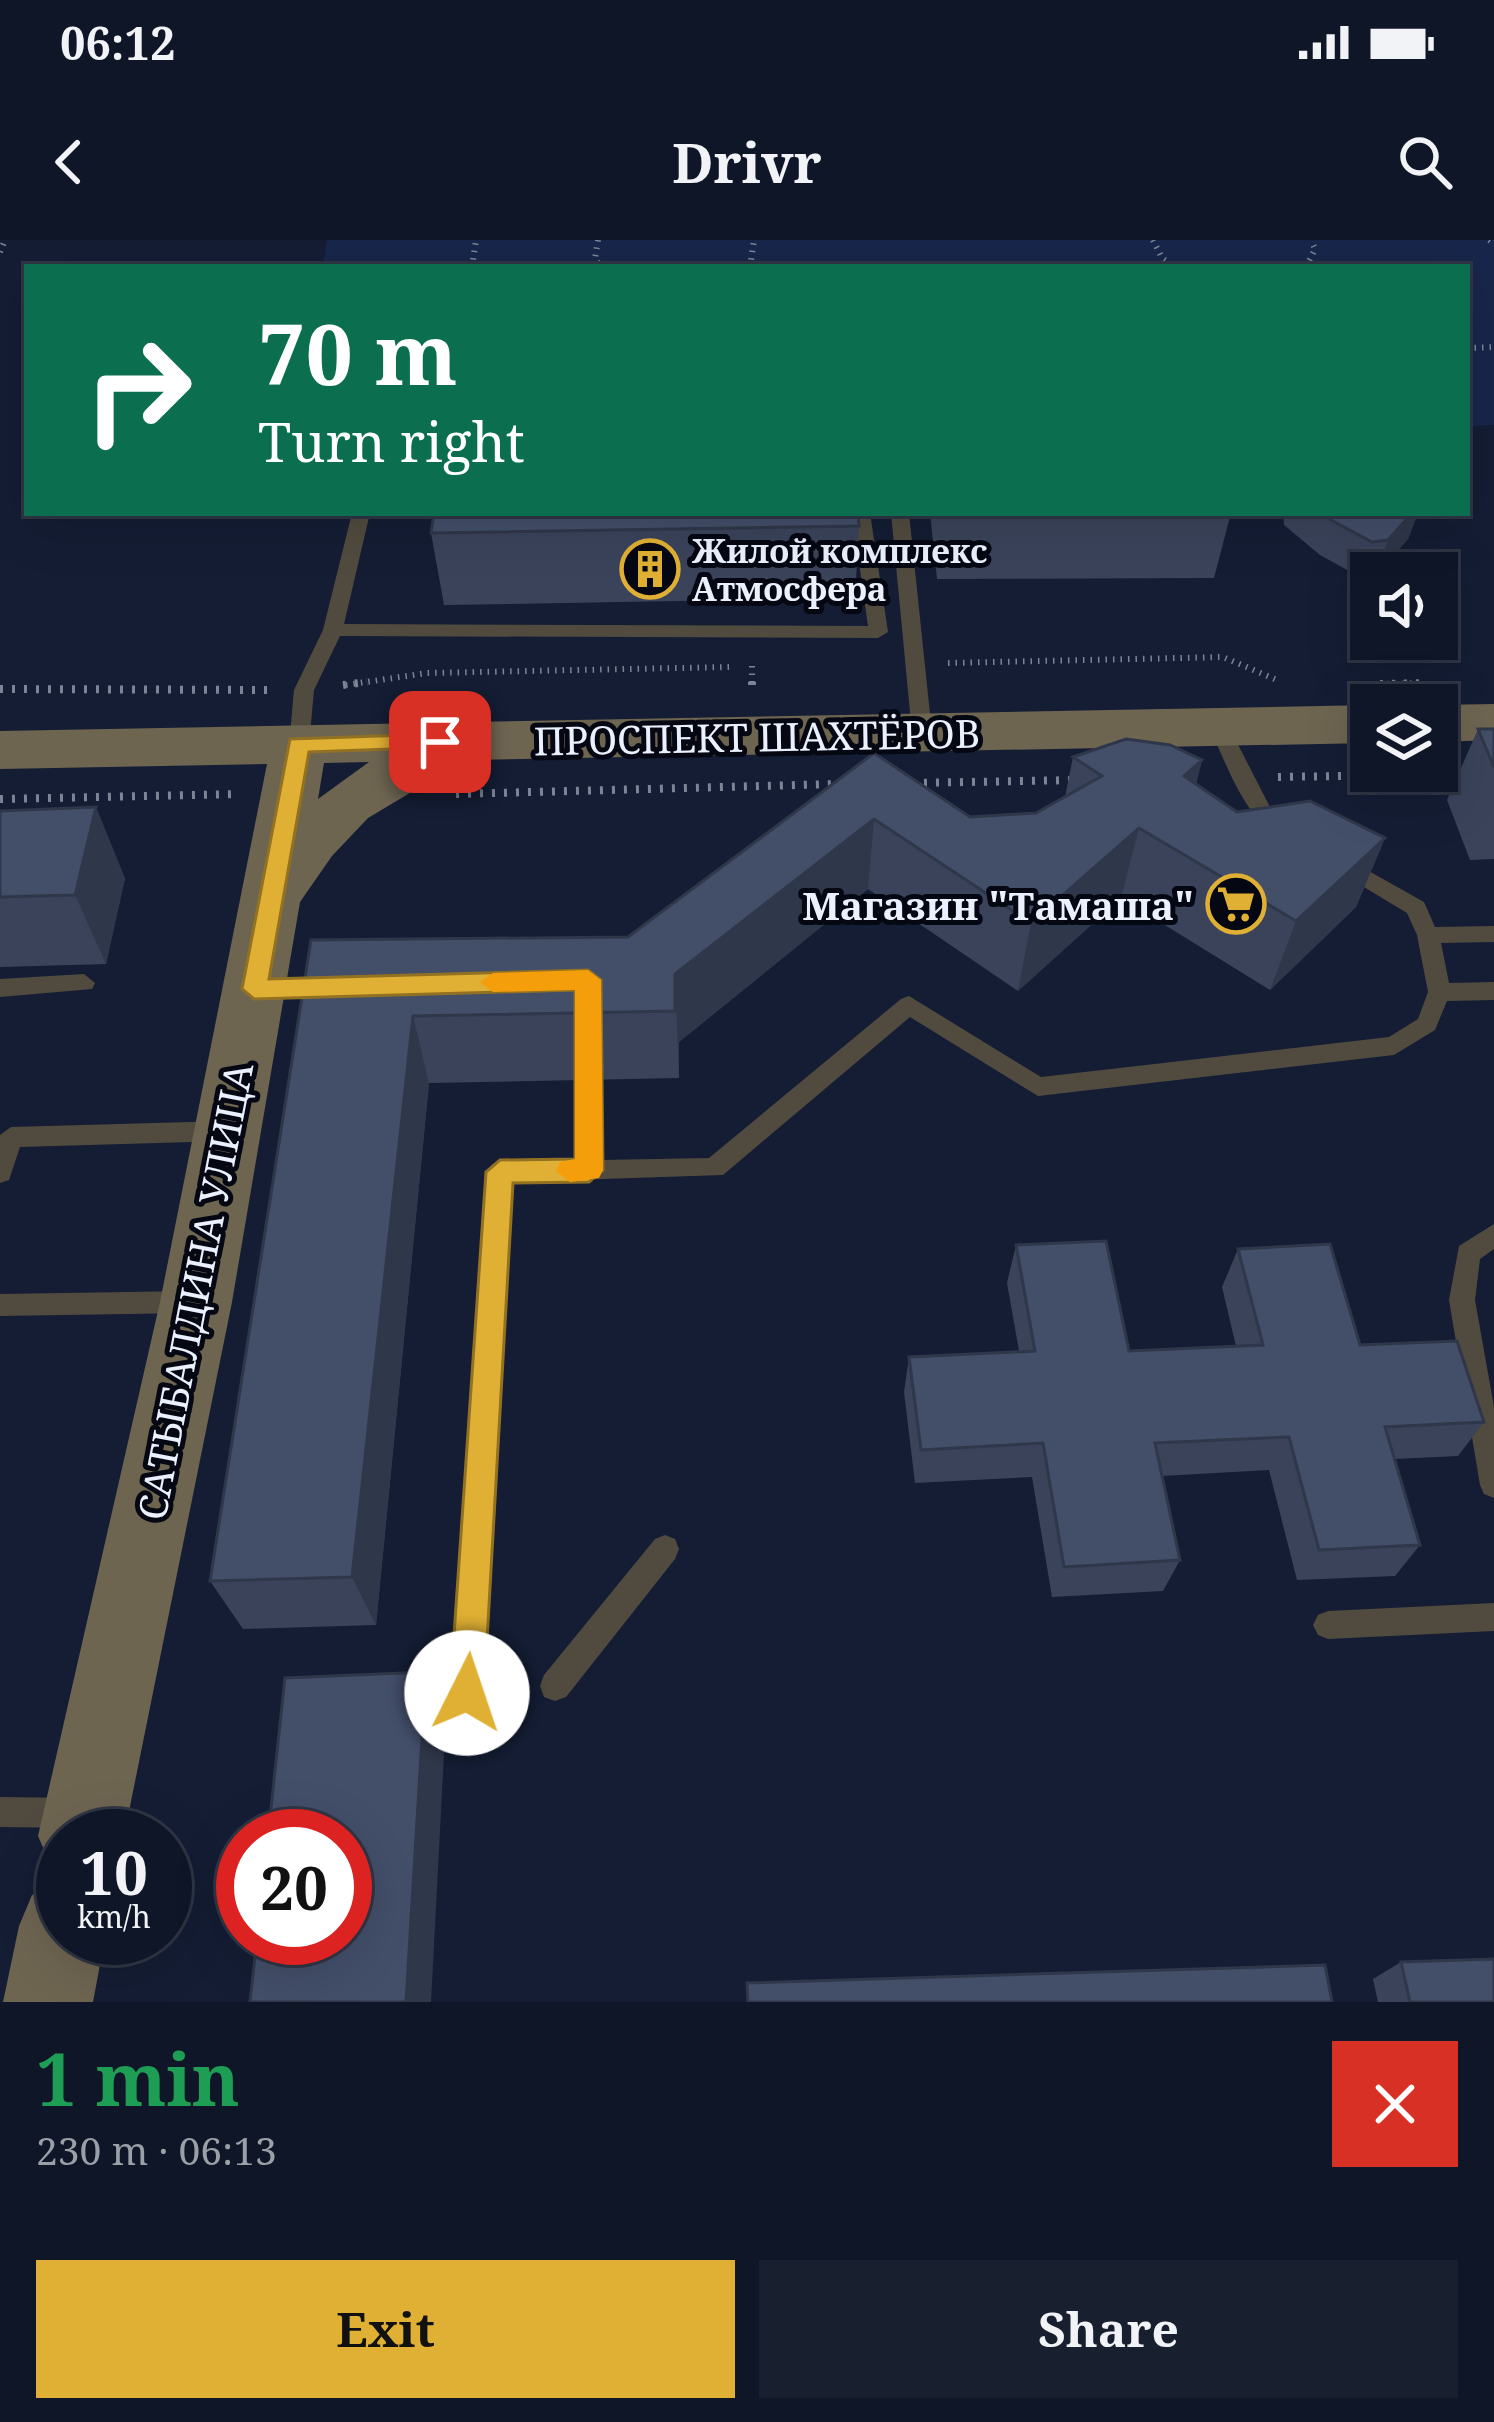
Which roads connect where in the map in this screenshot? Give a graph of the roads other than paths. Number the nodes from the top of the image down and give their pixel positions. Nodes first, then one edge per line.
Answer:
1 (360, 516) edge
2 (861, 516) edge
3 (900, 516) edge
4 (333, 629) junction
5 (1350, 706) edge
6 (1458, 711) edge
7 (302, 717) junction
8 (1494, 722) edge
9 (1220, 727) junction
10 (922, 733) junction
11 (486, 741) junction
12 (0, 750) edge
13 (270, 901) junction
14 (1494, 934) edge
15 (1428, 935) junction
16 (84, 983) dead end
17 (350, 986) edge
18 (0, 988) edge
19 (254, 989) junction
20 (1489, 991) edge
21 (1439, 992) junction
22 (1494, 1016) edge
23 (588, 1028) edge
24 (229, 1131) junction
25 (589, 1170) junction
26 (0, 1173) edge
27 (1494, 1235) edge
28 (196, 1302) junction
29 (0, 1305) edge
30 (1494, 1485) edge
31 (665, 1550) dead end
32 (1494, 1617) edge
33 (1328, 1625) dead end
34 (555, 1686) dead end
35 (467, 1693) dead end
36 (87, 1809) edge
37 (0, 1812) edge
38 (36, 1817) edge
39 (55, 1965) edge
40 (48, 2002) edge

1 - 4 lane
2 - 4 lane
3 - 10 lane
4 - 7 lane
5 - 9 main road, ПРОСПЕКТ ШАХТЁРОВ
6 - 8 main road
7 - 11 main road, ПРОСПЕКТ ШАХТЁРОВ
7 - 12 main road, ПРОСПЕКТ ШАХТЁРОВ
7 - 13 main road, САТЫБАЛДИНА УЛИЦА
9 - 10 main road, ПРОСПЕКТ ШАХТЁРОВ
9 - 15 lane
10 - 11 main road, ПРОСПЕКТ ШАХТЁРОВ
11 - 13 main road
13 - 19 main road, САТЫБАЛДИНА УЛИЦА
14 - 15 lane
15 - 21 lane
16 - 18 lane
17 - 19 lane
19 - 24 main road, САТЫБАЛДИНА УЛИЦА
20 - 21 lane
20 - 22 lane
21 - 25 lane
23 - 25 lane
24 - 26 lane
24 - 28 main road, САТЫБАЛДИНА УЛИЦА
25 - 35 lane
27 - 30 lane
28 - 29 lane
28 - 36 main road, САТЫБАЛДИНА УЛИЦА
31 - 34 lane
32 - 33 lane
37 - 38 lane
39 - 40 main road

